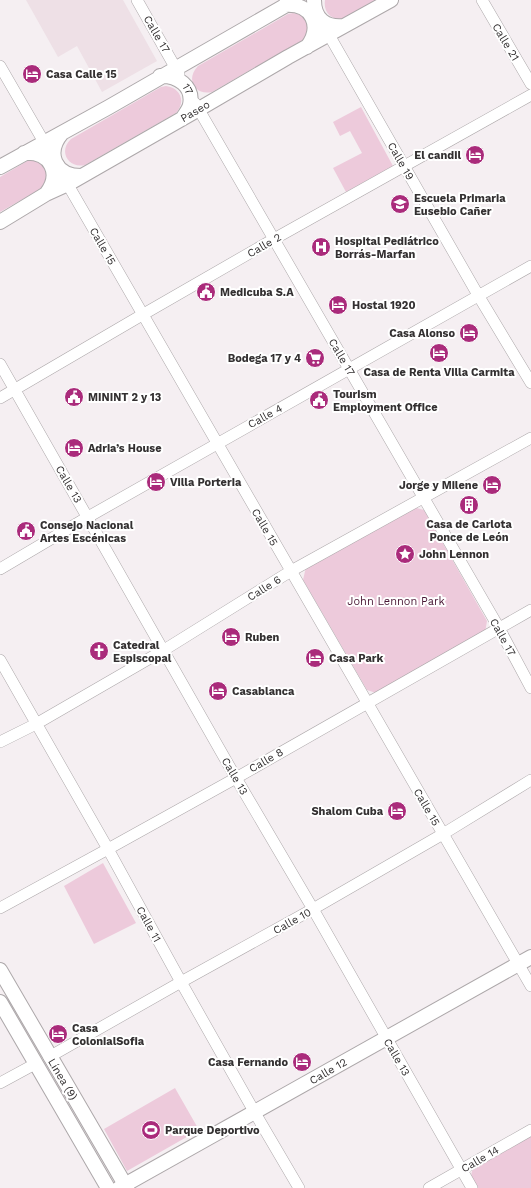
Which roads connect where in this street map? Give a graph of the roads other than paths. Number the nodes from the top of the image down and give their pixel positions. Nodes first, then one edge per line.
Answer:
1 (137, 0) edge
2 (308, 0) edge
3 (314, 0) edge
4 (391, 0) edge
5 (482, 0) edge
6 (290, 2) edge
7 (317, 14) junction
8 (344, 26) junction
9 (328, 34) junction
10 (307, 47) junction
11 (0, 66) edge
12 (176, 68) junction
13 (160, 76) junction
14 (531, 84) edge
15 (188, 89) junction
16 (531, 95) edge
17 (199, 109) junction
18 (182, 119) junction
19 (62, 133) junction
20 (44, 143) junction
21 (24, 153) junction
22 (56, 164) junction
23 (0, 167) edge
24 (404, 167) junction
25 (81, 176) junction
26 (68, 184) junction
27 (46, 194) junction
28 (0, 222) edge
29 (274, 239) junction
30 (531, 266) edge
31 (478, 295) junction
32 (142, 314) junction
33 (0, 364) edge
34 (349, 369) junction
35 (531, 383) edge
36 (15, 390) junction
37 (0, 398) edge
38 (531, 438) edge
39 (217, 443) junction
40 (423, 498) junction
41 (88, 517) junction
42 (0, 569) edge
43 (290, 571) junction
44 (531, 610) edge
45 (498, 628) junction
46 (164, 650) junction
47 (0, 660) edge
48 (531, 688) edge
49 (367, 702) junction
50 (36, 724) junction
51 (0, 742) edge
52 (236, 778) junction
53 (531, 780) edge
54 (443, 834) junction
55 (108, 849) junction
56 (0, 908) edge
57 (313, 909) junction
58 (531, 957) edge
59 (519, 964) junction
60 (0, 970) edge
61 (181, 982) junction
62 (531, 986) edge
63 (0, 1002) edge
64 (386, 1038) junction
65 (49, 1057) junction
66 (35, 1064) junction
67 (0, 1083) edge
68 (255, 1113) junction
69 (531, 1130) edge
70 (462, 1170) junction
71 (124, 1187) edge
72 (108, 1188) edge
73 (300, 1188) edge
74 (429, 1188) edge
75 (472, 1188) edge

1 - 12 street, Calle 17
2 - 7 street, Calle 19
3 - 7 main road
4 - 8 main road, Paseo
5 - 14 street, Calle 21
6 - 10 main road
6 - 12 main road
7 - 8 main road
7 - 9 street, Calle 19
8 - 9 main road, Paseo
9 - 10 main road, Paseo
9 - 24 street, Calle 19
10 - 17 main road, Paseo
11 - 20 street, Calle 15
12 - 13 main road
12 - 15 street, 17
13 - 15 main road
13 - 19 main road
15 - 17 street, 17
15 - 18 main road
16 - 24 street, Calle 2
17 - 18 main road, Paseo
17 - 29 street, Calle 17
18 - 25 main road, Paseo
19 - 20 main road
19 - 22 main road
20 - 21 main road
20 - 22 street, Calle 15
21 - 23 main road
21 - 27 main road
22 - 25 main road
22 - 26 street, Calle 15
24 - 29 street, Calle 2
24 - 31 street, Calle 19
25 - 26 main road, Paseo
26 - 27 main road, Paseo
26 - 32 street, Calle 15
27 - 28 main road, Paseo
29 - 32 street, Calle 2
29 - 34 street, Calle 17
30 - 31 street, Calle 4
31 - 34 street, Calle 4
31 - 35 street, Calle 19
32 - 36 street, Calle 2
32 - 39 street, Calle 15
33 - 36 street, Calle 13
34 - 39 street, Calle 4
34 - 40 street, Calle 17
36 - 37 street, Calle 2
36 - 41 street, Calle 13
38 - 40 street, Calle 6
39 - 41 street, Calle 4
39 - 43 street, Calle 15
40 - 43 street, Calle 6
40 - 45 street, Calle 17
41 - 42 street, Calle 4
41 - 46 street, Calle 13
43 - 46 street, Calle 6
43 - 49 street, Calle 15
44 - 45 street, Calle 8
45 - 48 street, Calle 17
45 - 49 street, Calle 8
46 - 50 street, Calle 6
46 - 52 street, Calle 13
47 - 50 street, Calle 11
49 - 52 street, Calle 8
49 - 54 street, Calle 15
50 - 51 street, Calle 6
50 - 55 street, Calle 11
52 - 55 street, Calle 8
52 - 57 street, Calle 13
53 - 54 street, Calle 10
54 - 57 street, Calle 10
54 - 59 street, Calle 15
55 - 56 street, Calle 8
55 - 61 street, Calle 11
57 - 61 street, Calle 10
57 - 64 street, Calle 13
58 - 59 main road, Calle 12
59 - 62 street, Calle 15
59 - 64 main road, Calle 12
60 - 65 main road, Línea (9)
61 - 65 street, Calle 10
61 - 68 street, Calle 11
63 - 66 main road, Línea (9)
64 - 68 main road, Calle 12
64 - 70 street, Calle 13
65 - 71 main road, Línea (9)
66 - 67 street
66 - 72 main road, Línea (9)
68 - 71 main road, Calle 12
68 - 73 street, Calle 11
69 - 70 street, Calle 14
70 - 74 street, Calle 14
70 - 75 street, Calle 13

